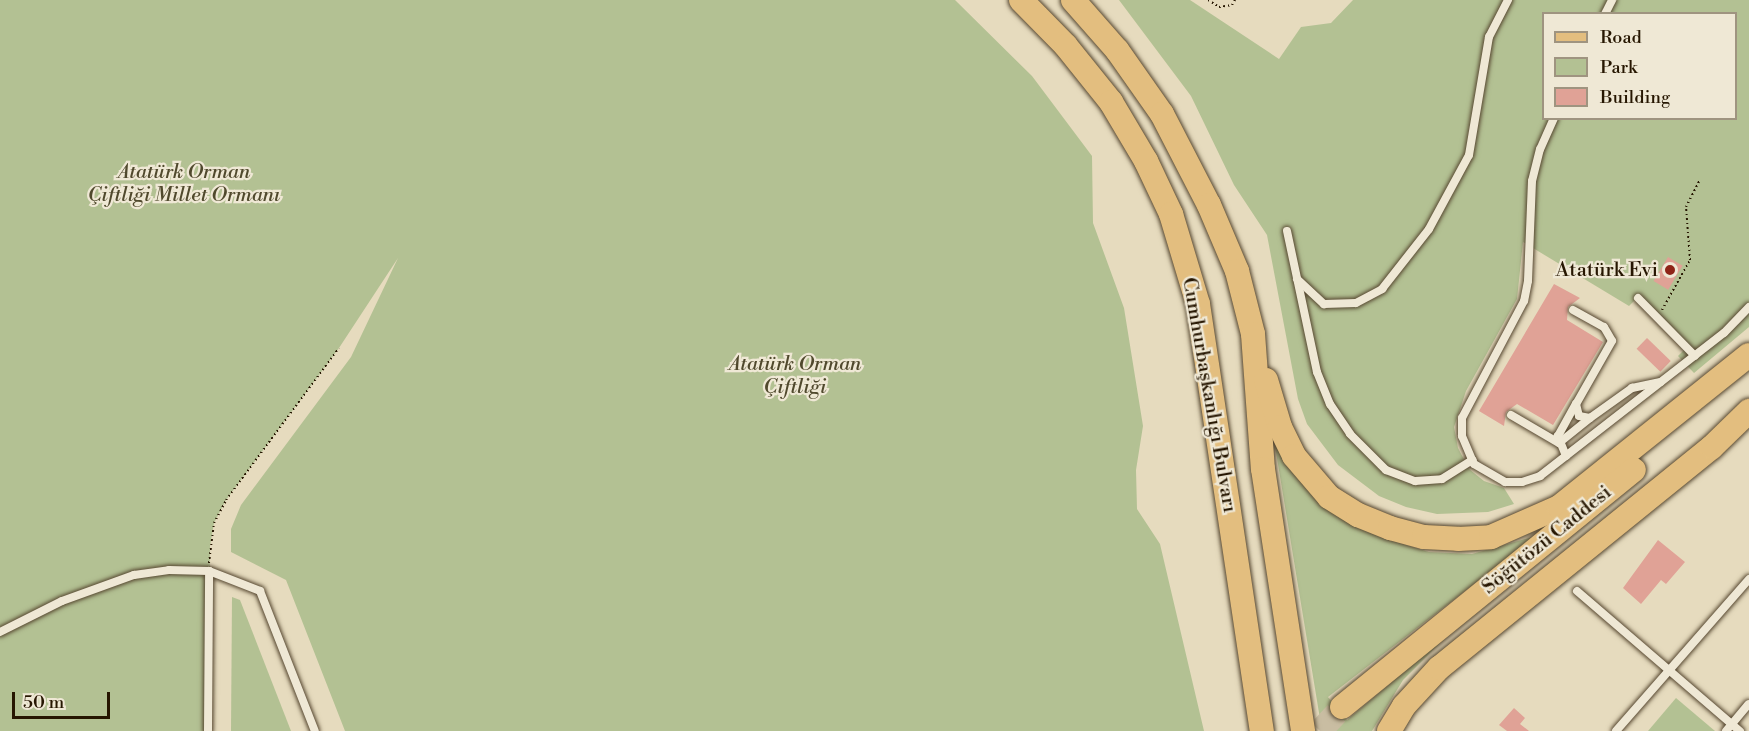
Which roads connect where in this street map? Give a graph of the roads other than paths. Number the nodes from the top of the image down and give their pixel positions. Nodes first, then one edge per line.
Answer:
1 (1021, 0) edge
2 (1073, 0) edge
3 (1508, 0) edge
4 (1553, 120) edge
5 (1287, 231) dead end
6 (1297, 279) junction
7 (1638, 298) dead end
8 (1749, 307) edge
9 (1573, 310) dead end
10 (1253, 334) junction
11 (1749, 355) edge
12 (1695, 356) junction
13 (1749, 371) edge
14 (1661, 382) junction
15 (1576, 404) junction
16 (1749, 411) edge
17 (1511, 415) dead end
18 (1590, 418) junction
19 (1559, 443) junction
20 (1566, 456) junction
21 (1472, 460) junction
22 (209, 571) junction
23 (1749, 579) edge
24 (1576, 591) dead end
25 (0, 632) edge
26 (1668, 669) junction
27 (1749, 704) edge
28 (1342, 707) tunnel mouth
29 (1729, 728) edge
30 (208, 731) edge
31 (315, 731) edge
32 (1262, 731) edge
33 (1303, 731) edge
34 (1389, 731) edge
35 (1616, 731) edge
36 (1740, 731) edge

1 - 32 main road, Cumhurbaşkanlığı Bulvarı
2 - 10 main road, Cumhurbaşkanlığı Bulvarı
3 - 6 lane
4 - 21 lane
5 - 6 lane
6 - 21 lane
7 - 12 lane
8 - 12 lane
9 - 15 lane
10 - 11 main road
10 - 33 main road, Cumhurbaşkanlığı Bulvarı
12 - 14 lane
13 - 28 main road, Söğütözü Caddesi
14 - 18 lane
14 - 20 lane
15 - 18 lane
15 - 19 lane
16 - 34 main road, Söğütözü Caddesi
17 - 19 lane
18 - 19 lane
19 - 20 lane
20 - 21 lane
22 - 25 lane
22 - 30 lane
22 - 31 lane
23 - 26 lane
24 - 26 lane
26 - 29 lane
26 - 35 lane
27 - 29 lane
29 - 36 lane

